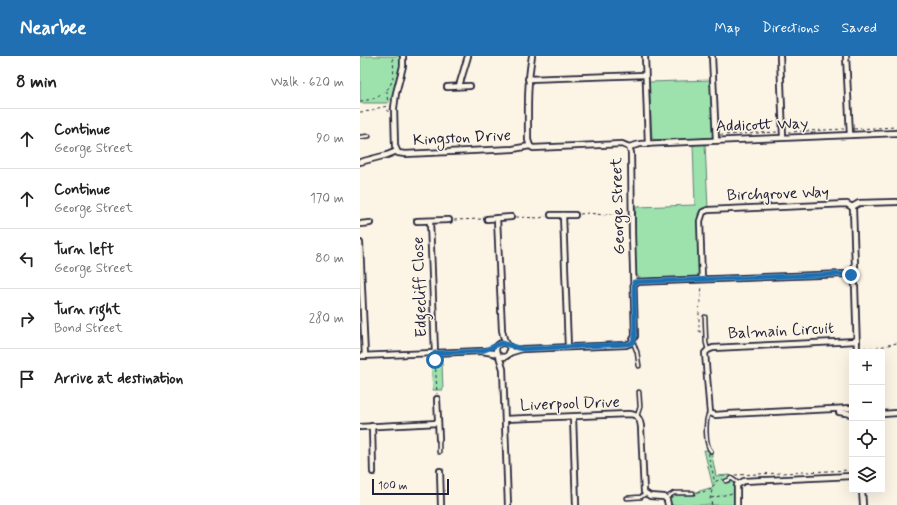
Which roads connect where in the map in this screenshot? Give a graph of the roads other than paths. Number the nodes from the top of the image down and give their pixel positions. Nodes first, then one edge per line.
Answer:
1 (403, 56) edge
2 (468, 56) edge
3 (532, 56) edge
4 (645, 56) edge
5 (712, 56) edge
6 (780, 56) edge
7 (846, 56) edge
8 (645, 75) junction
9 (528, 79) junction
10 (459, 86) junction
11 (470, 86) dead end
12 (446, 87) dead end
13 (849, 132) junction
14 (897, 133) edge
15 (783, 135) junction
16 (369, 136) dead end
17 (360, 137) edge
18 (716, 137) junction
19 (648, 144) junction
20 (530, 146) junction
21 (629, 147) junction
22 (397, 151) junction
23 (360, 162) edge
24 (897, 202) edge
25 (852, 207) junction
26 (575, 214) road end
27 (551, 215) road end
28 (563, 215) junction
29 (511, 217) road end
30 (497, 218) junction
31 (487, 219) road end
32 (449, 220) road end
33 (417, 221) dead end
34 (430, 221) junction
35 (370, 223) dead end
36 (360, 224) edge
37 (360, 243) edge
38 (851, 275) junction
39 (702, 279) junction
40 (634, 282) junction
41 (361, 287) edge
42 (705, 317) dead end
43 (502, 330) junction
44 (857, 341) junction
45 (633, 342) junction
46 (499, 344) junction
47 (508, 345) junction
48 (568, 347) junction
49 (522, 349) junction
50 (857, 349) edge
51 (708, 350) junction
52 (482, 351) junction
53 (435, 353) junction
54 (509, 354) junction
55 (498, 355) junction
56 (362, 356) edge
57 (638, 366) dead end
58 (504, 369) junction
59 (639, 392) dead end
60 (437, 399) road end
61 (849, 408) edge
62 (830, 410) junction
63 (710, 413) junction
64 (849, 413) edge
65 (885, 413) edge
66 (897, 413) edge
67 (573, 416) junction
68 (637, 416) junction
69 (505, 419) junction
70 (438, 423) junction
71 (372, 426) junction
72 (360, 427) edge
73 (438, 438) joint
74 (710, 450) road end
75 (439, 452) dead end
76 (440, 471) dead end
77 (373, 472) dead end
78 (849, 476) edge
79 (726, 480) road end
80 (738, 483) junction
81 (693, 493) road end
82 (862, 493) edge
83 (645, 494) junction
84 (627, 498) dead end
85 (666, 498) junction
86 (441, 505) edge
87 (508, 505) edge
88 (576, 505) edge
89 (668, 505) edge
90 (737, 505) edge
91 (863, 505) edge

1 - 22 street, Kingston Drive
2 - 10 street
3 - 9 street
4 - 8 street
5 - 18 street
6 - 15 street
7 - 13 street
8 - 9 street
8 - 19 street
9 - 20 street
10 - 11 street
10 - 12 street
13 - 14 street, Addicott Way
13 - 15 street, Addicott Way
15 - 18 street, Addicott Way
16 - 17 lane
18 - 19 street, Addicott Way
19 - 21 street, Addicott Way
20 - 21 street, George Street
20 - 22 street, Kingston Drive
21 - 40 street, George Street
22 - 23 street
24 - 25 street
25 - 38 street, Birchgrove Way
25 - 39 street, Birchgrove Way
26 - 28 street
27 - 28 street
28 - 48 street
29 - 30 street
30 - 31 street
30 - 43 street
32 - 34 street, Edgecliff Close
33 - 34 street, Edgecliff Close
34 - 53 street, Edgecliff Close
35 - 36 street
37 - 41 street
38 - 39 street
38 - 44 street
39 - 40 street
40 - 45 street, George Street
41 - 56 street
42 - 51 lane, Balmain Circuit
43 - 46 street
43 - 47 street
44 - 50 street
44 - 51 street, Balmain Circuit
45 - 48 street
45 - 57 lane
46 - 47 street
46 - 52 street
46 - 55 street
47 - 49 street
47 - 54 street
48 - 49 street
49 - 54 street
51 - 63 street, Balmain Circuit
52 - 53 street
52 - 55 street
53 - 56 street
54 - 55 street
54 - 58 street
55 - 58 street
58 - 69 street
59 - 68 lane
60 - 70 street
61 - 62 street
62 - 63 street
62 - 64 street
63 - 74 lane, Balmain Circuit
65 - 66 street
67 - 68 street, Liverpool Drive
67 - 69 street, Liverpool Drive
67 - 88 street
68 - 83 street
69 - 87 street
70 - 71 street
70 - 73 street
71 - 72 street
71 - 77 street
73 - 75 lane
76 - 86 street
78 - 80 street
79 - 80 lane
80 - 90 street
81 - 85 lane
82 - 91 street
83 - 84 lane
83 - 85 street
85 - 89 street

